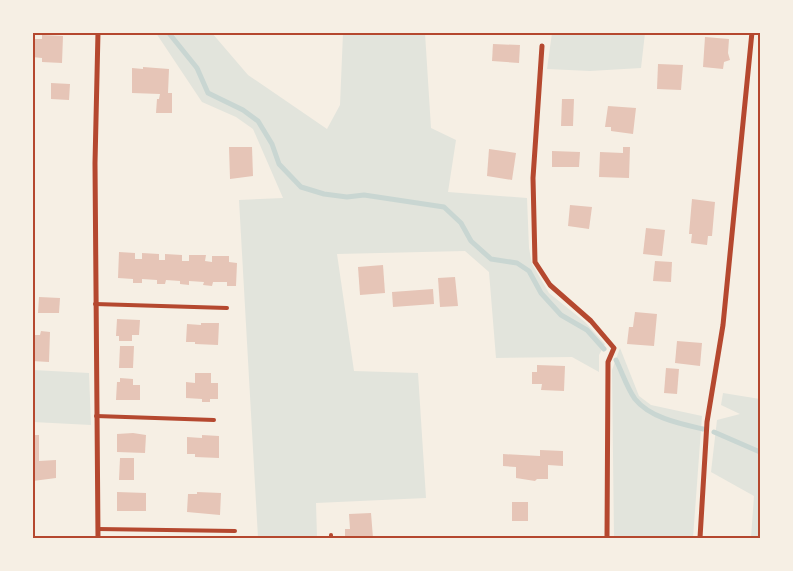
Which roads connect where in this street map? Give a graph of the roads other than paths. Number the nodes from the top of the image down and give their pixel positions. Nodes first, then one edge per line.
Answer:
1 (98, 32) edge
2 (752, 32) edge
3 (542, 46) dead end
4 (95, 304) junction
5 (227, 308) dead end
6 (96, 416) junction
7 (214, 420) dead end
8 (98, 529) junction
9 (235, 531) dead end
10 (98, 538) edge
11 (607, 538) edge
12 (700, 538) edge

1 - 4 street
2 - 12 street
3 - 11 street
4 - 5 lane
4 - 6 street
6 - 7 lane
6 - 8 street
8 - 9 lane
8 - 10 street

